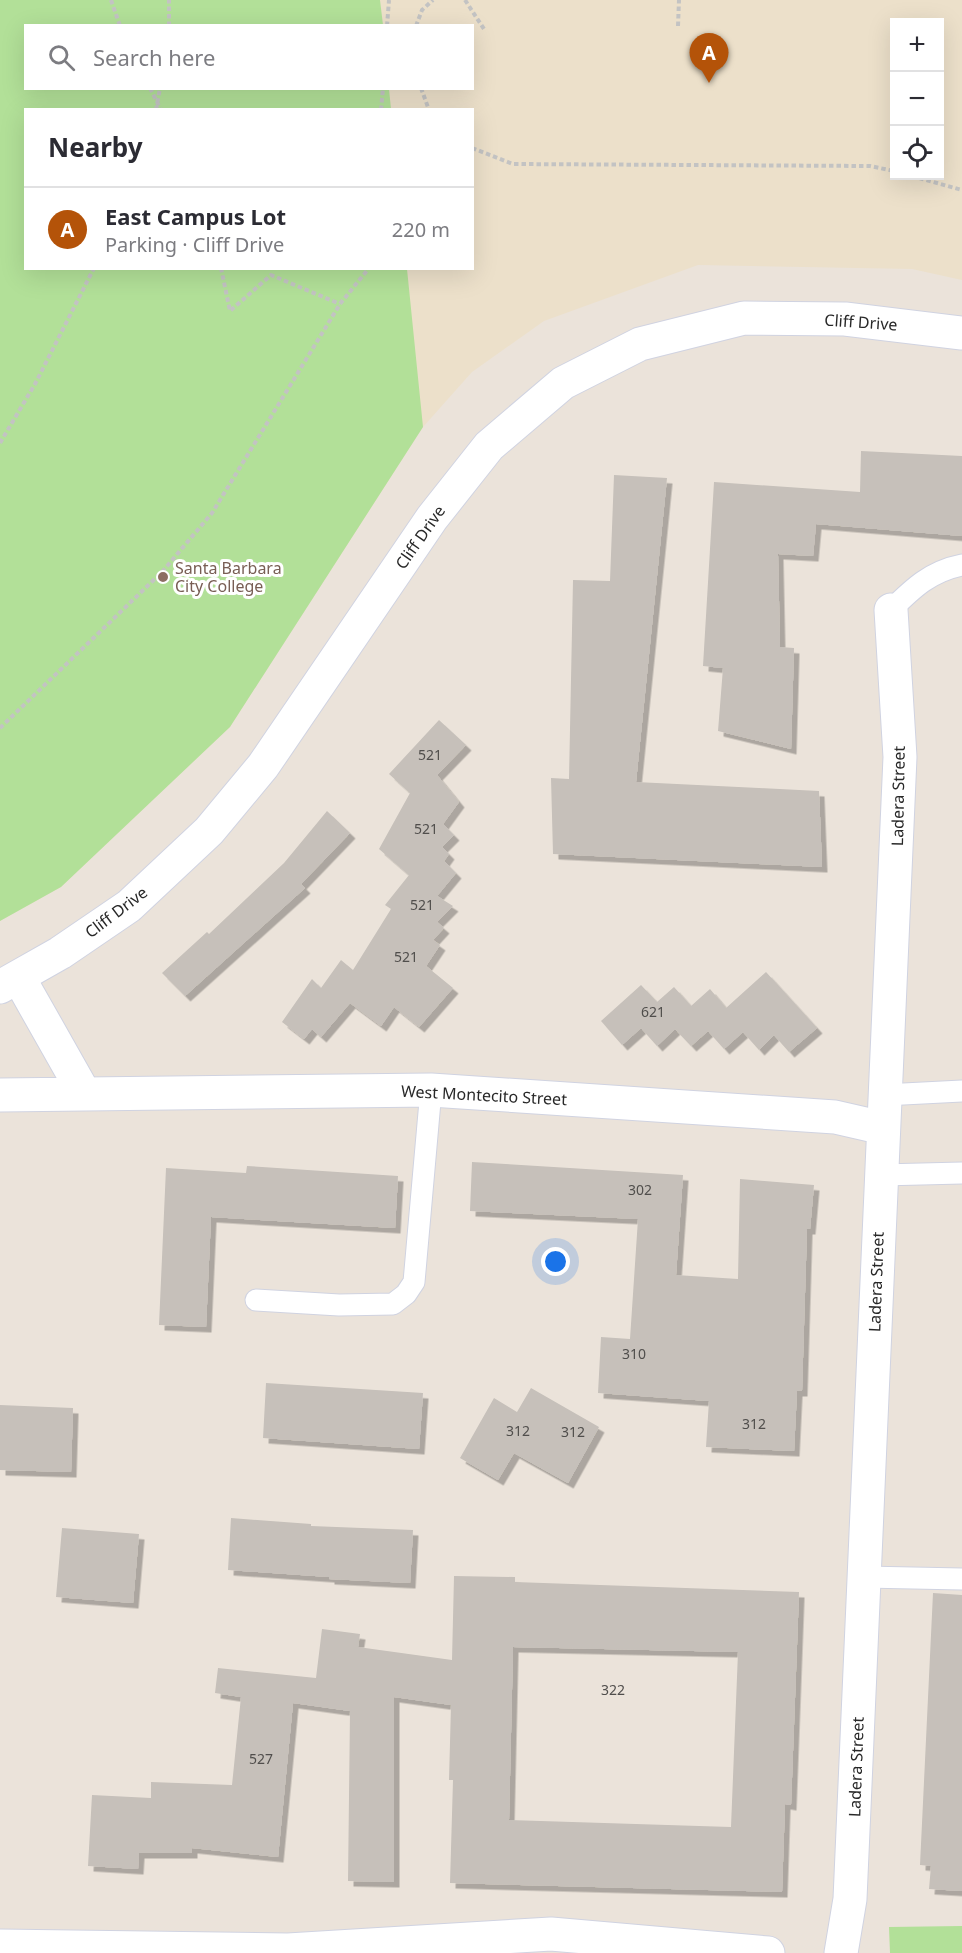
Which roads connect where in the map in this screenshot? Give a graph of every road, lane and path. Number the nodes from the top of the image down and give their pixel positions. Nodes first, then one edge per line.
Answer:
1 (111, 0) edge
2 (169, 0) edge
3 (389, 0) edge
4 (433, 0) edge
5 (465, 0) edge
6 (679, 0) edge
7 (119, 24) edge
8 (169, 24) edge
9 (387, 24) edge
10 (418, 24) edge
11 (678, 26) dead end
12 (484, 29) dead end
13 (151, 90) edge
14 (160, 90) edge
15 (383, 90) edge
16 (422, 90) edge
17 (158, 104) junction
18 (157, 108) edge
19 (160, 108) edge
20 (381, 108) edge
21 (428, 108) edge
22 (474, 149) edge
23 (890, 170) edge
24 (926, 180) edge
25 (962, 190) edge
26 (93, 270) edge
27 (220, 270) edge
28 (367, 270) edge
29 (339, 304) junction
30 (962, 333) edge
31 (0, 443) edge
32 (962, 565) edge
33 (891, 610) joint
34 (0, 728) edge
35 (10, 982) edge
36 (431, 1090) junction
37 (962, 1091) edge
38 (84, 1093) junction
39 (0, 1095) edge
40 (884, 1095) junction
41 (883, 1128) junction
42 (962, 1173) edge
43 (881, 1175) junction
44 (256, 1300) dead end
45 (864, 1577) junction
46 (962, 1579) edge
47 (0, 1946) edge
48 (768, 1953) edge
49 (842, 1953) edge

1 - 7 path
2 - 8 path
3 - 9 path
4 - 10 path
5 - 12 path
6 - 11 path
13 - 17 path
14 - 17 path
15 - 20 path
16 - 21 path
17 - 18 path
17 - 19 path
22 - 23 path
24 - 25 path
26 - 31 path
27 - 29 path
28 - 29 path
29 - 34 path
30 - 35 street, Cliff Drive
32 - 33 lane
33 - 40 street, Ladera Street
35 - 38 street
36 - 38 street, West Montecito Street
36 - 41 street, West Montecito Street
36 - 44 lane
37 - 40 lane
38 - 39 street, West Montecito Street
40 - 41 street, Ladera Street
41 - 43 street, Ladera Street
42 - 43 lane
43 - 45 street, Ladera Street
45 - 46 lane
45 - 49 street, Ladera Street
47 - 48 street

